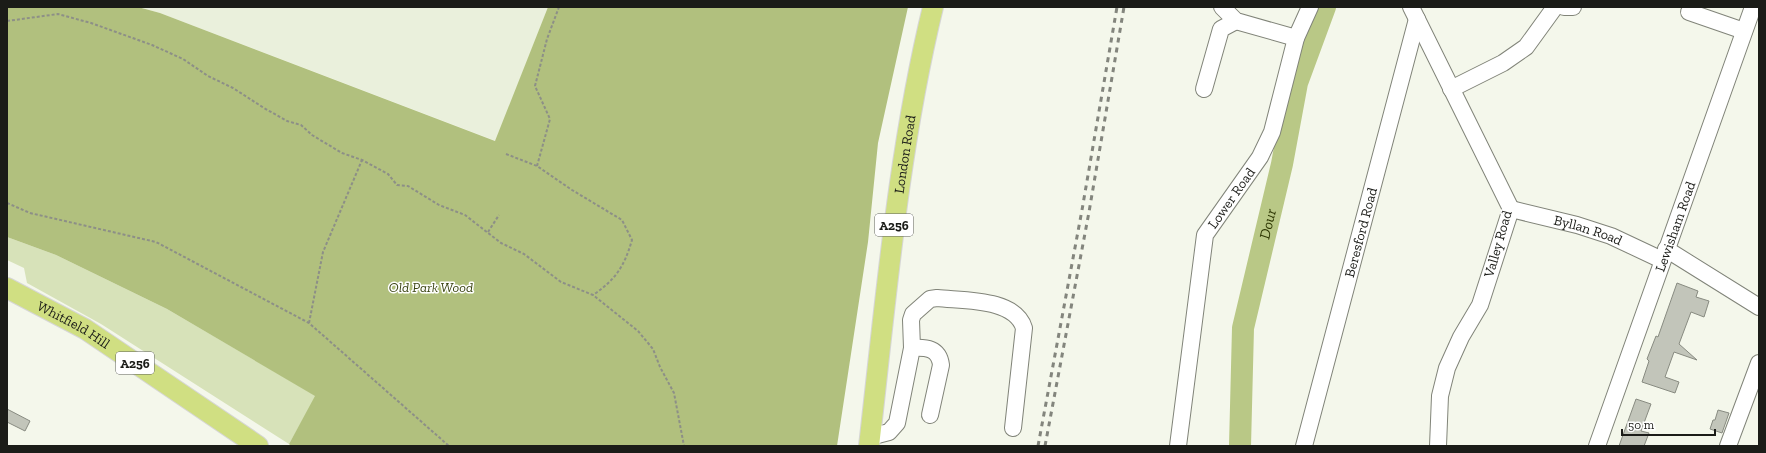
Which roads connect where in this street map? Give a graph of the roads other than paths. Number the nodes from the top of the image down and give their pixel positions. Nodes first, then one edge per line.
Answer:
1 (933, 7) edge
2 (1222, 7) edge
3 (1310, 7) edge
4 (1555, 7) edge
5 (1564, 7) edge
6 (1574, 7) edge
7 (1752, 7) edge
8 (1689, 12) dead end
9 (1414, 13) edge
10 (1236, 21) junction
11 (1744, 31) junction
12 (1296, 38) junction
13 (1204, 89) dead end
14 (1451, 89) junction
15 (1511, 209) junction
16 (1664, 254) junction
17 (7, 288) edge
18 (1759, 307) edge
19 (912, 348) junction
20 (1759, 363) edge
21 (930, 416) dead end
22 (1013, 428) dead end
23 (869, 442) edge
24 (258, 446) edge
25 (1178, 446) edge
26 (1304, 446) edge
27 (1438, 446) edge
28 (1597, 446) edge
29 (1728, 446) edge

1 - 23 main road, London Road / A256
2 - 10 street
3 - 12 street, Lower Road
4 - 14 street
5 - 6 street
7 - 11 street, Lewisham Road
8 - 11 street
9 - 14 street, Valley Road
9 - 26 street, Beresford Road
10 - 12 street
10 - 13 street
11 - 16 street, Lewisham Road
12 - 25 street, Lower Road
14 - 15 street, Valley Road
15 - 16 street, Byllan Road
15 - 27 street, Valley Road
16 - 18 street, Byllan Road
16 - 28 street, Lewisham Road
17 - 24 main road, Whitfield Hill / A256
19 - 21 street
19 - 22 street
19 - 23 street
20 - 29 street

